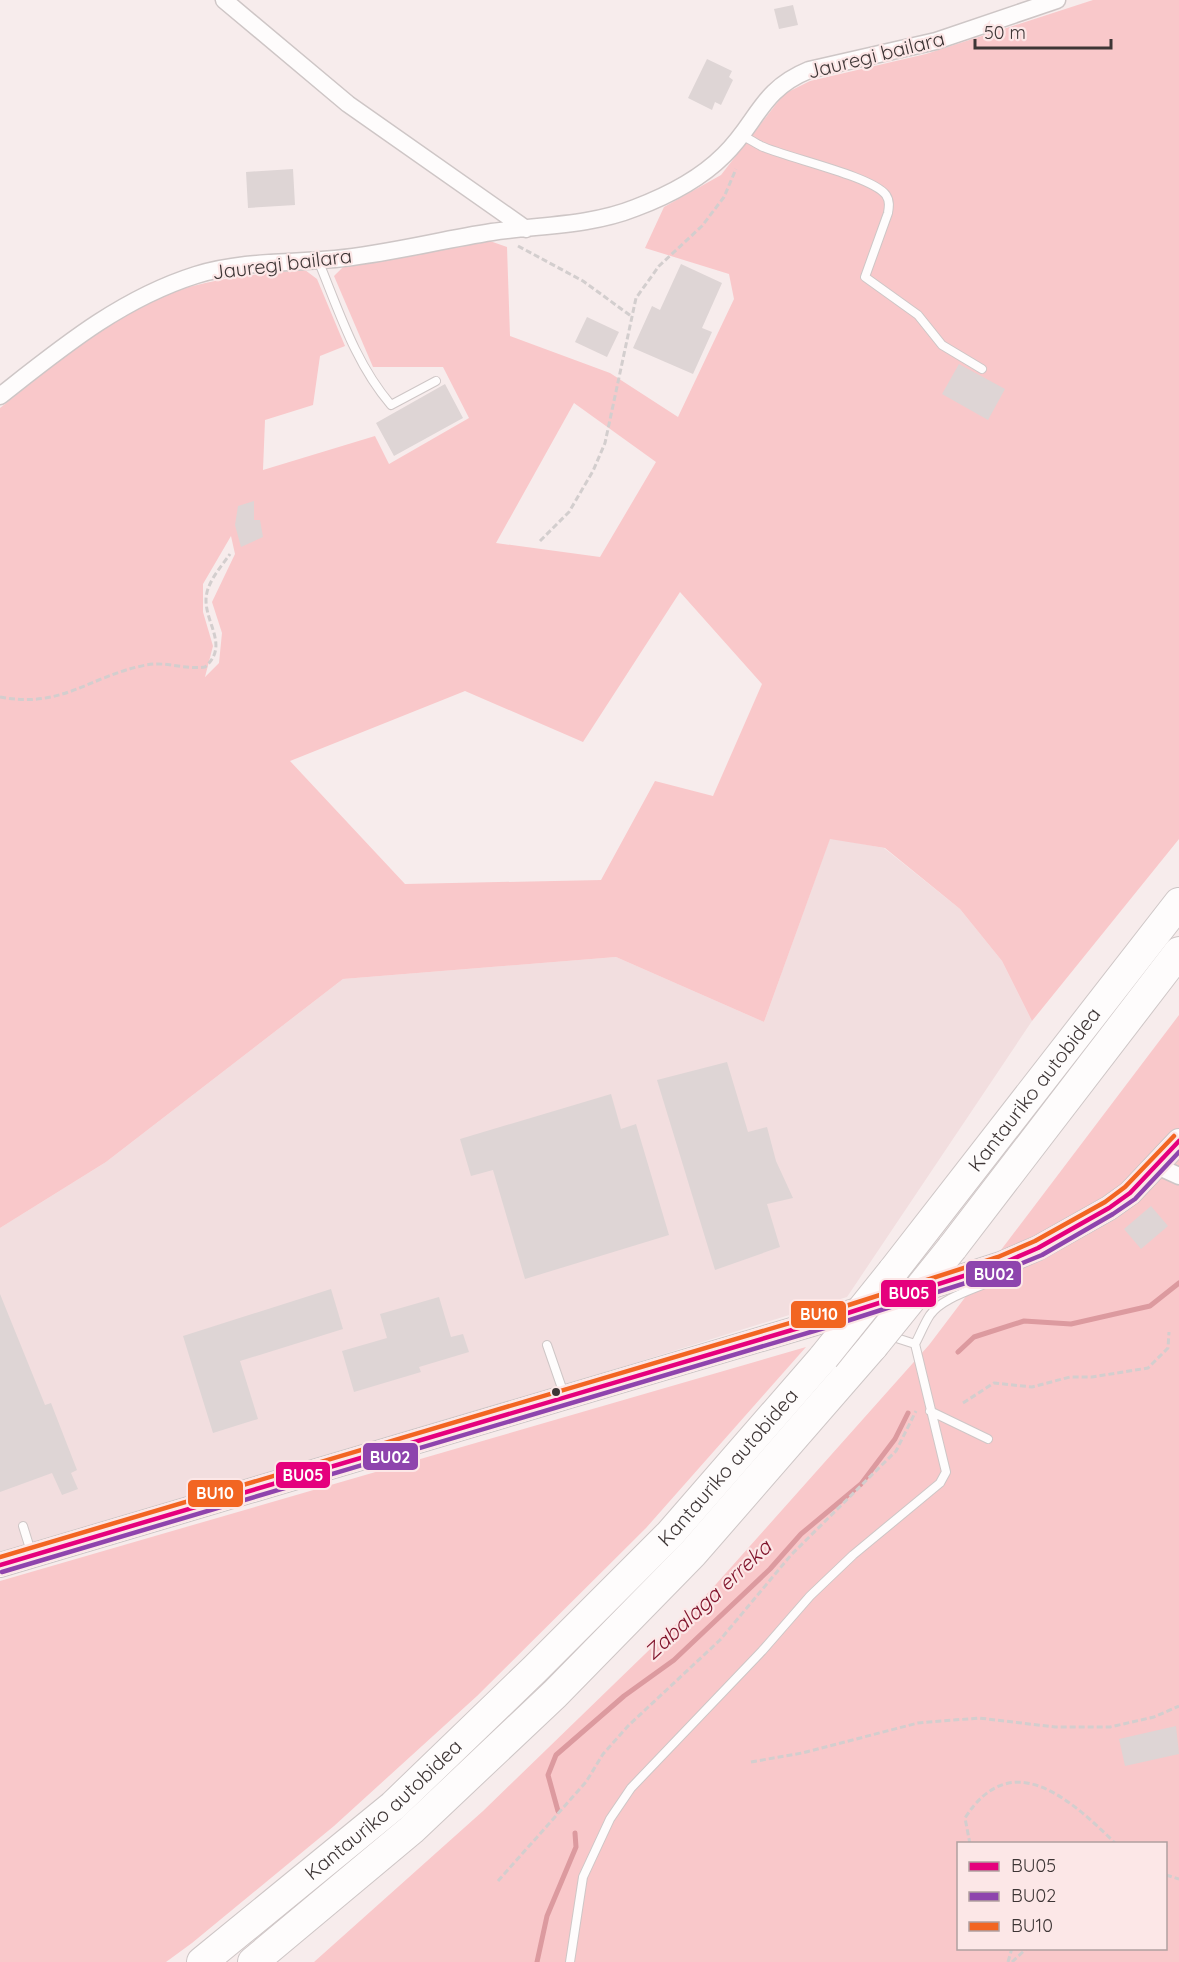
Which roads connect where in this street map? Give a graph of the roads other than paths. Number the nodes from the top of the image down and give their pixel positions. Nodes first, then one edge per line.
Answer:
1 (224, 0) edge
2 (1057, 0) edge
3 (741, 135) junction
4 (526, 229) junction
5 (318, 260) junction
6 (982, 369) dead end
7 (436, 381) dead end
8 (0, 396) edge
9 (1179, 903) edge
10 (1179, 952) edge
11 (1179, 1141) edge
12 (1157, 1166) junction
13 (1179, 1176) edge
14 (1038, 1248) junction
15 (829, 1319) junction
16 (915, 1344) junction
17 (547, 1345) dead end
18 (565, 1397) junction
19 (930, 1411) junction
20 (988, 1439) dead end
21 (23, 1526) dead end
22 (32, 1555) junction
23 (0, 1565) edge
24 (202, 1962) edge
25 (253, 1962) edge
26 (570, 1962) edge

1 - 4 street
2 - 3 street, Jauregi bailara
3 - 4 street, Jauregi bailara
3 - 6 lane
4 - 5 street, Jauregi bailara
5 - 7 lane
5 - 8 street, Jauregi bailara
9 - 24 highway, Kantauriko autobidea, bridge
10 - 25 highway, Kantauriko autobidea, bridge
11 - 12 main road
12 - 13 street
12 - 14 main road
14 - 15 main road
14 - 16 lane
15 - 16 lane
15 - 18 main road
16 - 19 lane
17 - 18 lane
18 - 22 main road
19 - 20 lane
19 - 26 lane
21 - 22 lane
22 - 23 main road

